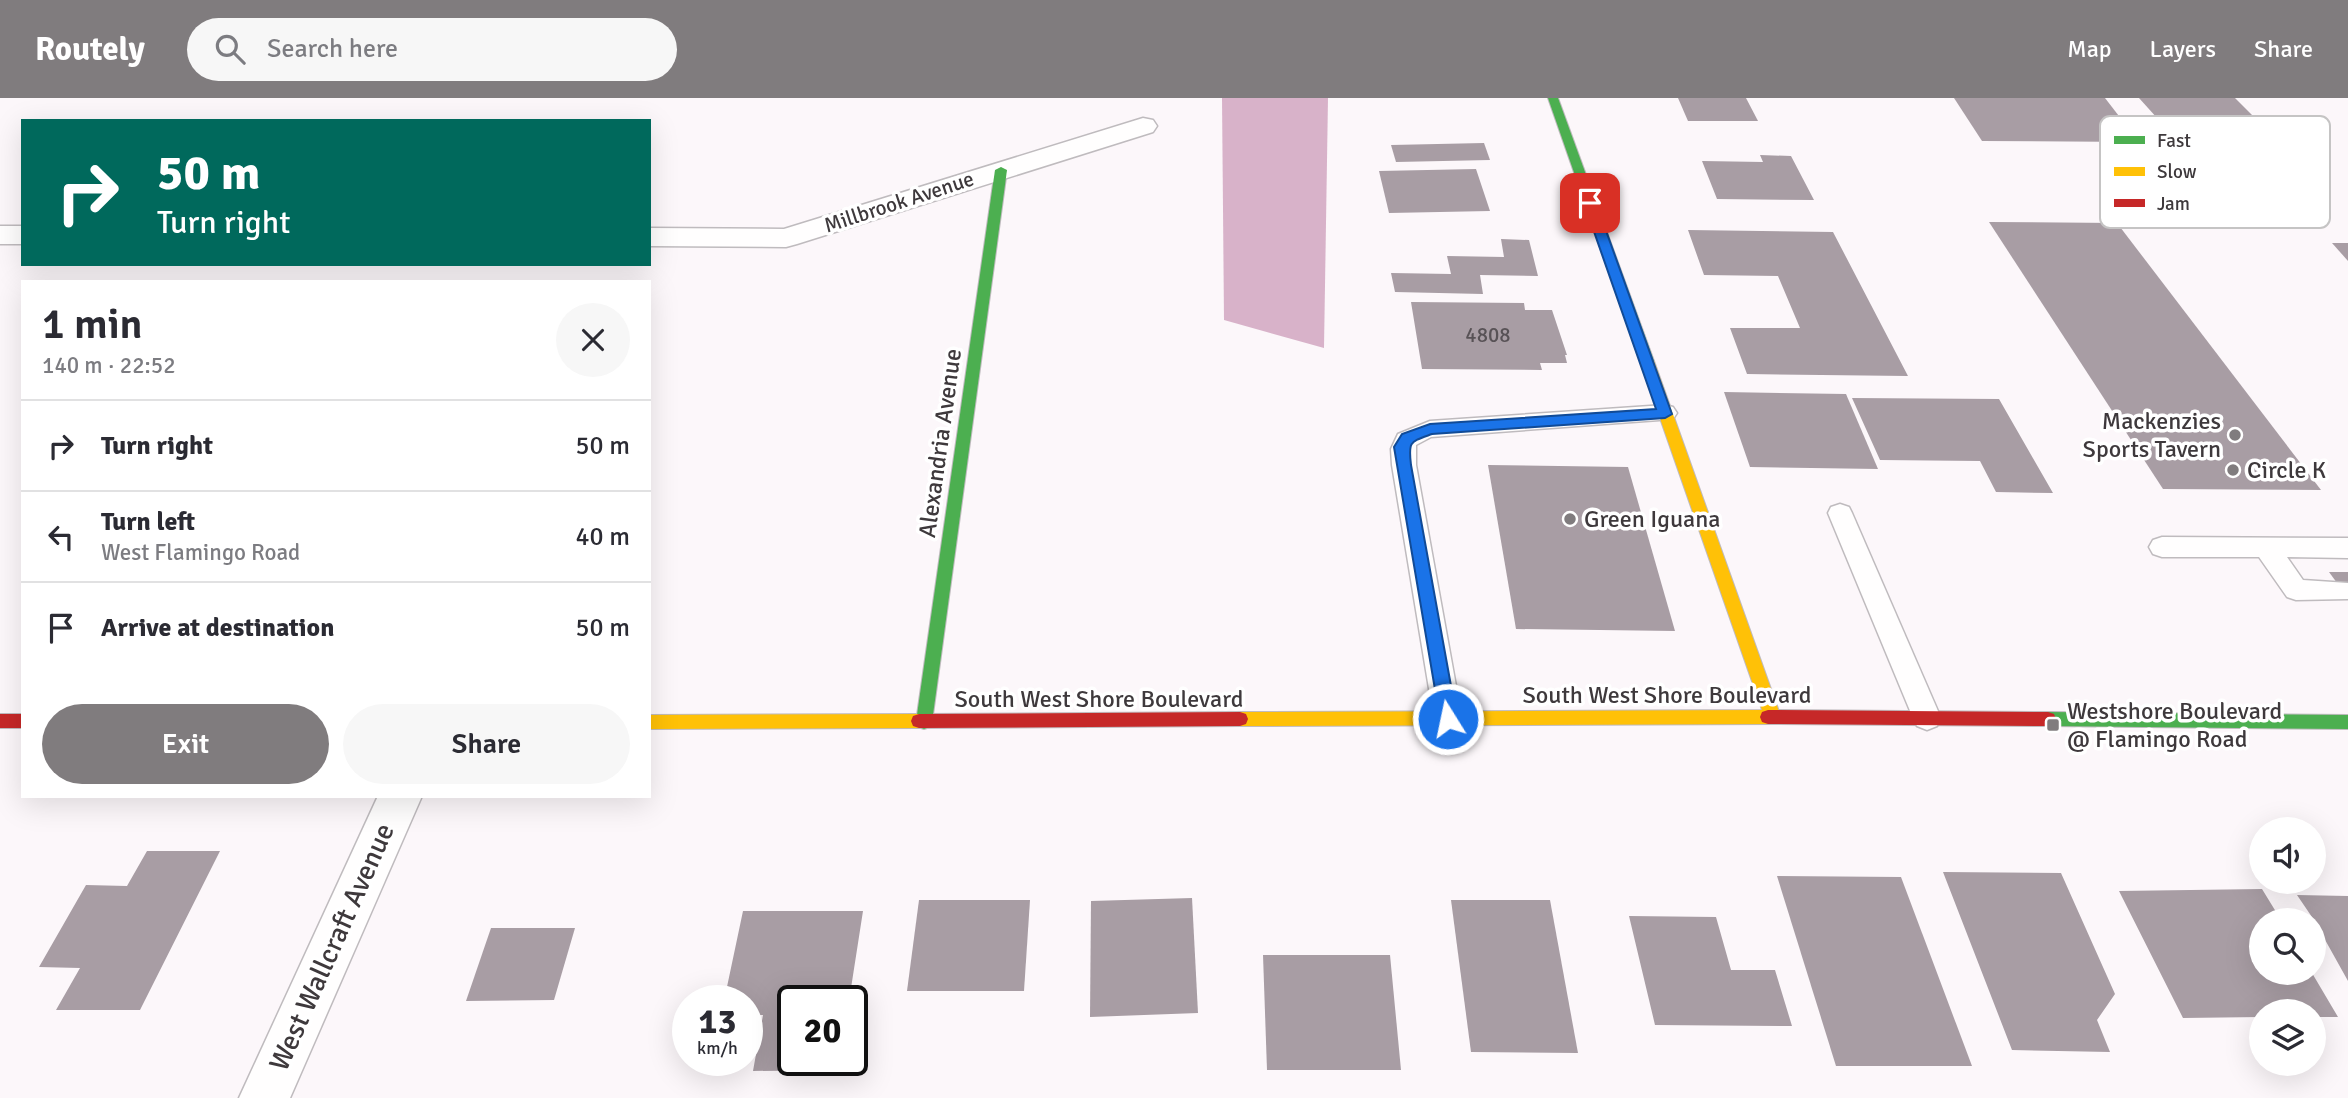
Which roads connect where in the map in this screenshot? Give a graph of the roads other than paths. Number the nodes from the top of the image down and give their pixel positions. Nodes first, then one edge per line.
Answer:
1 (1553, 98) edge
2 (1143, 126) dead end
3 (1001, 170) junction
4 (0, 235) edge
5 (21, 235) edge
6 (651, 237) edge
7 (1665, 414) junction
8 (1840, 513) dead end
9 (2162, 547) dead end
10 (2266, 548) junction
11 (2348, 548) edge
12 (2342, 591) dead end
13 (1773, 717) junction
14 (1927, 718) junction
15 (1448, 719) junction
16 (0, 721) edge
17 (21, 721) edge
18 (651, 722) edge
19 (924, 722) junction
20 (2348, 722) edge
21 (399, 798) edge
22 (264, 1098) edge

1 - 7 street
2 - 3 street, Millbrook Avenue
3 - 6 street, Millbrook Avenue
3 - 19 street, Alexandria Avenue
4 - 5 street
7 - 13 street
7 - 15 lane
8 - 14 lane
9 - 10 lane
10 - 11 lane
10 - 12 lane
13 - 14 street, South West Shore Boulevard
13 - 15 street, South West Shore Boulevard
14 - 20 street, South West Shore Boulevard
15 - 19 street, South West Shore Boulevard
16 - 17 street
18 - 19 street, South West Shore Boulevard
21 - 22 street, West Wallcraft Avenue

